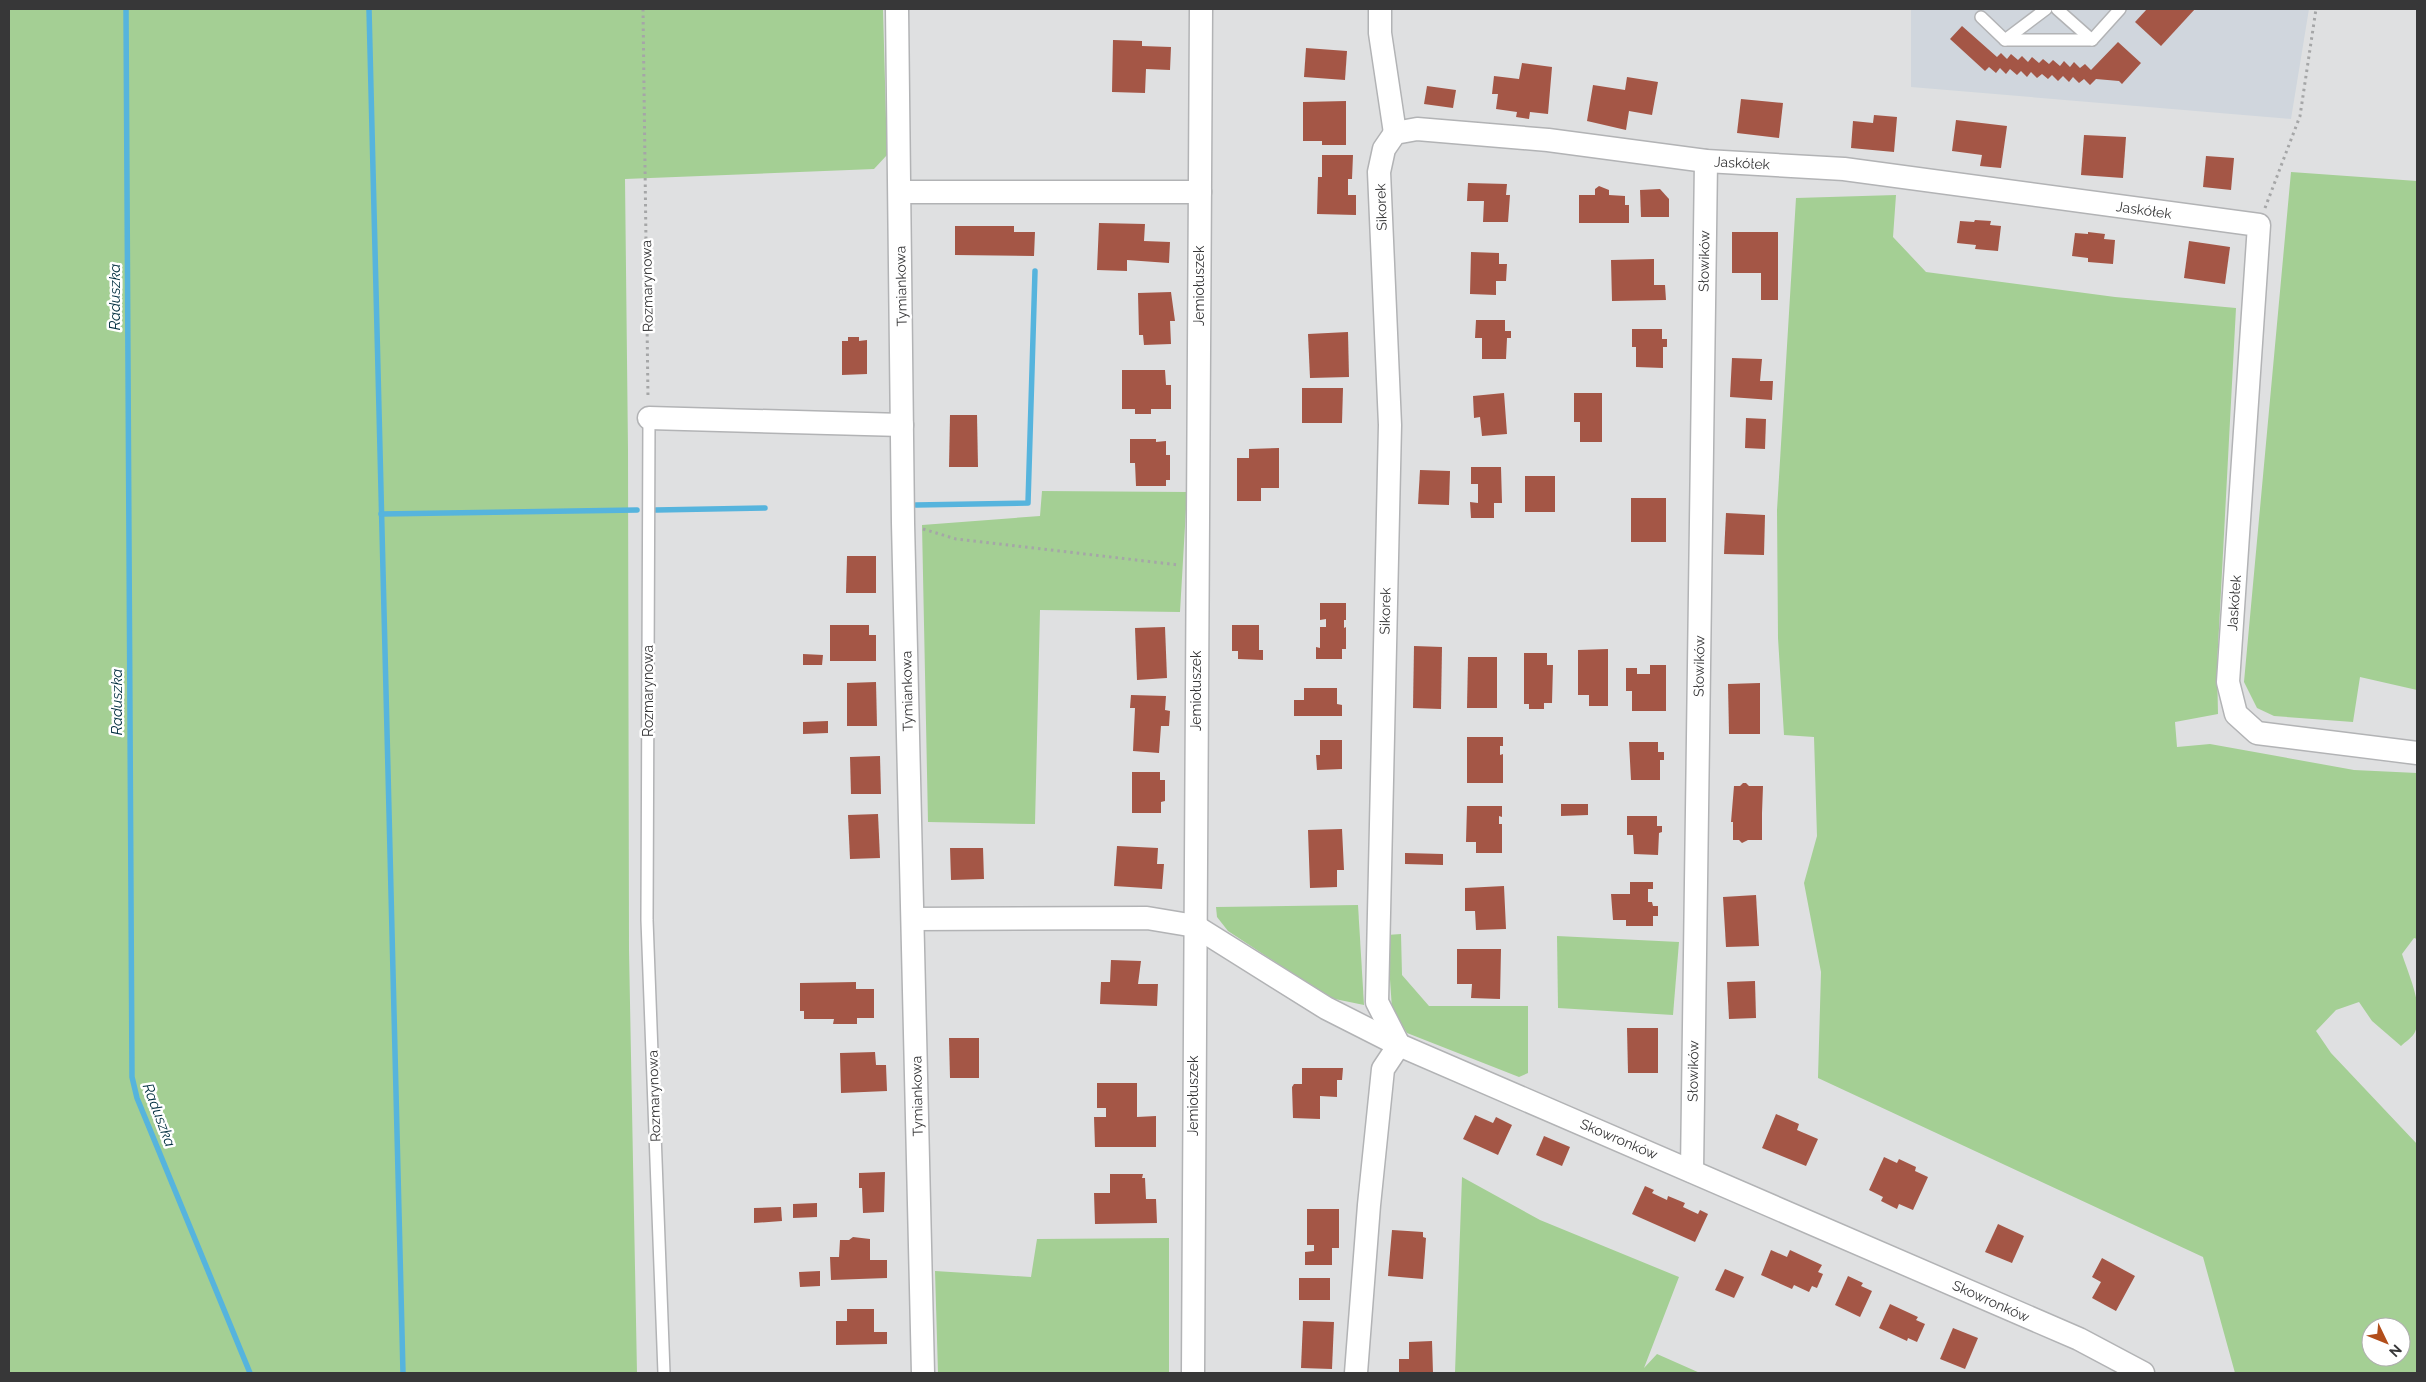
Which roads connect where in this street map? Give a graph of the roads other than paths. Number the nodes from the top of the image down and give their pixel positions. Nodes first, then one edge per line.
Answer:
1 (897, 9) edge
2 (1201, 9) edge
3 (1380, 9) edge
4 (2046, 9) edge
5 (2057, 9) edge
6 (2120, 9) edge
7 (1981, 17) dead end
8 (2005, 40) junction
9 (2092, 40) junction
10 (1395, 133) junction
11 (1706, 161) junction
12 (900, 192) junction
13 (1200, 192) junction
14 (649, 418) joint
15 (902, 425) junction
16 (2417, 752) edge
17 (913, 920) junction
18 (1195, 926) junction
19 (1399, 1045) junction
20 (1692, 1171) junction
21 (664, 1373) edge
22 (923, 1373) edge
23 (1193, 1373) edge
24 (1356, 1373) edge
25 (2143, 1373) edge

1 - 12 street, Tymiankowa
2 - 13 street, Jemiołuszek
3 - 10 street
4 - 8 lane
5 - 9 lane
6 - 9 lane
7 - 8 lane
8 - 9 lane
10 - 11 street, Jaskółek
10 - 19 street, Sikorek
11 - 16 street, Jaskółek
11 - 20 street, Słowików
12 - 13 street
12 - 15 street, Tymiankowa
13 - 18 street, Jemiołuszek
14 - 15 street
14 - 21 lane, Rozmarynowa
15 - 17 street, Tymiankowa
17 - 18 street
17 - 22 street, Tymiankowa
18 - 19 street, Skowronków
18 - 23 street, Jemiołuszek
19 - 20 street, Skowronków
19 - 24 street
20 - 25 street, Skowronków

